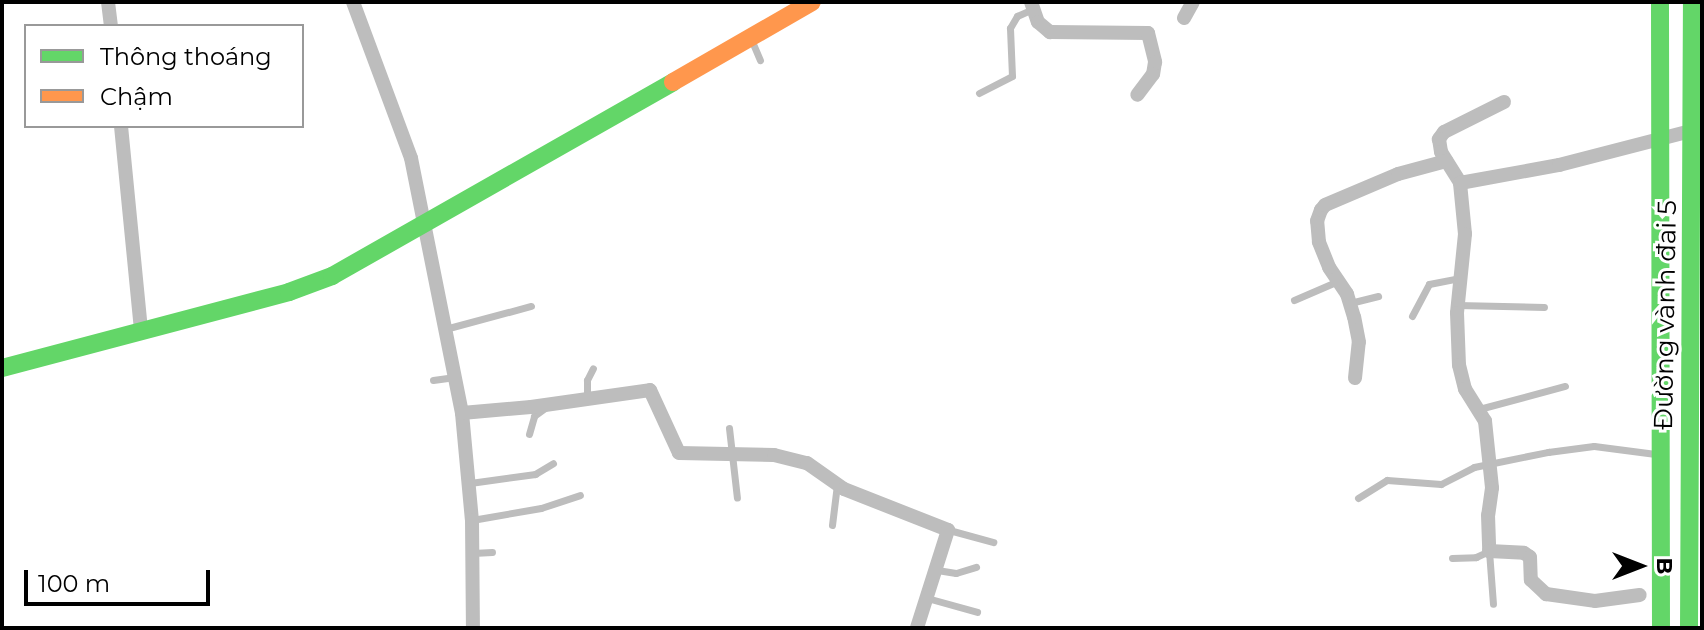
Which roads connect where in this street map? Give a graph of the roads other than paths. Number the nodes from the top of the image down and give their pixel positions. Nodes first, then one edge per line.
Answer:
1 (108, 2) edge
2 (353, 2) edge
3 (812, 2) edge
4 (1193, 2) edge
5 (1660, 2) edge
6 (1692, 2) edge
7 (1032, 5) edge
8 (1184, 18) dead end
9 (111, 24) edge
10 (750, 37) junction
11 (760, 60) dead end
12 (979, 93) dead end
13 (1137, 95) dead end
14 (1504, 102) dead end
15 (121, 128) edge
16 (1698, 129) edge
17 (1662, 138) junction
18 (1446, 161) junction
19 (1460, 183) junction
20 (424, 222) junction
21 (1460, 278) junction
22 (1340, 281) junction
23 (1378, 296) dead end
24 (1294, 300) dead end
25 (1350, 303) junction
26 (1457, 305) junction
27 (531, 306) dead end
28 (1544, 307) dead end
29 (1412, 316) dead end
30 (141, 329) junction
31 (445, 329) junction
32 (2, 368) edge
33 (593, 368) dead end
34 (455, 377) junction
35 (1355, 378) dead end
36 (433, 380) dead end
37 (1565, 386) dead end
38 (587, 398) junction
39 (550, 404) junction
40 (1479, 409) junction
41 (462, 413) junction
42 (729, 428) dead end
43 (529, 434) dead end
44 (1655, 454) dead end
45 (730, 455) junction
46 (553, 463) dead end
47 (1489, 465) junction
48 (470, 483) junction
49 (837, 484) junction
50 (580, 495) dead end
51 (737, 498) dead end
52 (1358, 498) dead end
53 (472, 520) junction
54 (832, 525) dead end
55 (948, 530) junction
56 (993, 542) dead end
57 (1489, 551) junction
58 (492, 552) dead end
59 (473, 553) junction
60 (1452, 558) dead end
61 (976, 567) dead end
62 (937, 570) junction
63 (1640, 595) dead end
64 (927, 598) junction
65 (1493, 604) dead end
66 (977, 612) dead end
67 (473, 628) edge
68 (917, 628) edge
69 (1661, 628) edge
70 (1689, 628) edge

1 - 9 street
2 - 20 street
3 - 10 main road
4 - 8 street
5 - 17 main road, Đường vành đai 5
6 - 16 main road, Đường vành đai 5
7 - 12 lane
7 - 13 street
10 - 11 lane
10 - 20 main road
14 - 18 street
15 - 30 street
16 - 17 street
16 - 70 main road, Đường vành đai 5
17 - 19 street
17 - 69 main road, Đường vành đai 5
18 - 19 street
18 - 22 street
19 - 21 street
20 - 30 main road
20 - 31 street
21 - 26 street
21 - 29 lane
22 - 24 lane
22 - 25 street
23 - 25 lane
25 - 35 street
26 - 28 lane
26 - 40 street
27 - 31 lane
30 - 32 main road
31 - 34 street
33 - 38 lane
34 - 36 lane
34 - 41 street
37 - 40 lane
38 - 39 street
38 - 45 street
39 - 41 street
39 - 43 lane
40 - 47 street
41 - 48 street
42 - 45 lane
44 - 47 lane
45 - 49 street
45 - 51 lane
46 - 48 lane
47 - 52 lane
47 - 57 street
48 - 53 street
49 - 54 lane
49 - 55 street
50 - 53 lane
53 - 59 street
55 - 56 lane
55 - 62 street
57 - 60 lane
57 - 63 street
57 - 65 lane
58 - 59 lane
59 - 67 street
61 - 62 lane
62 - 64 street
64 - 66 lane
64 - 68 street

